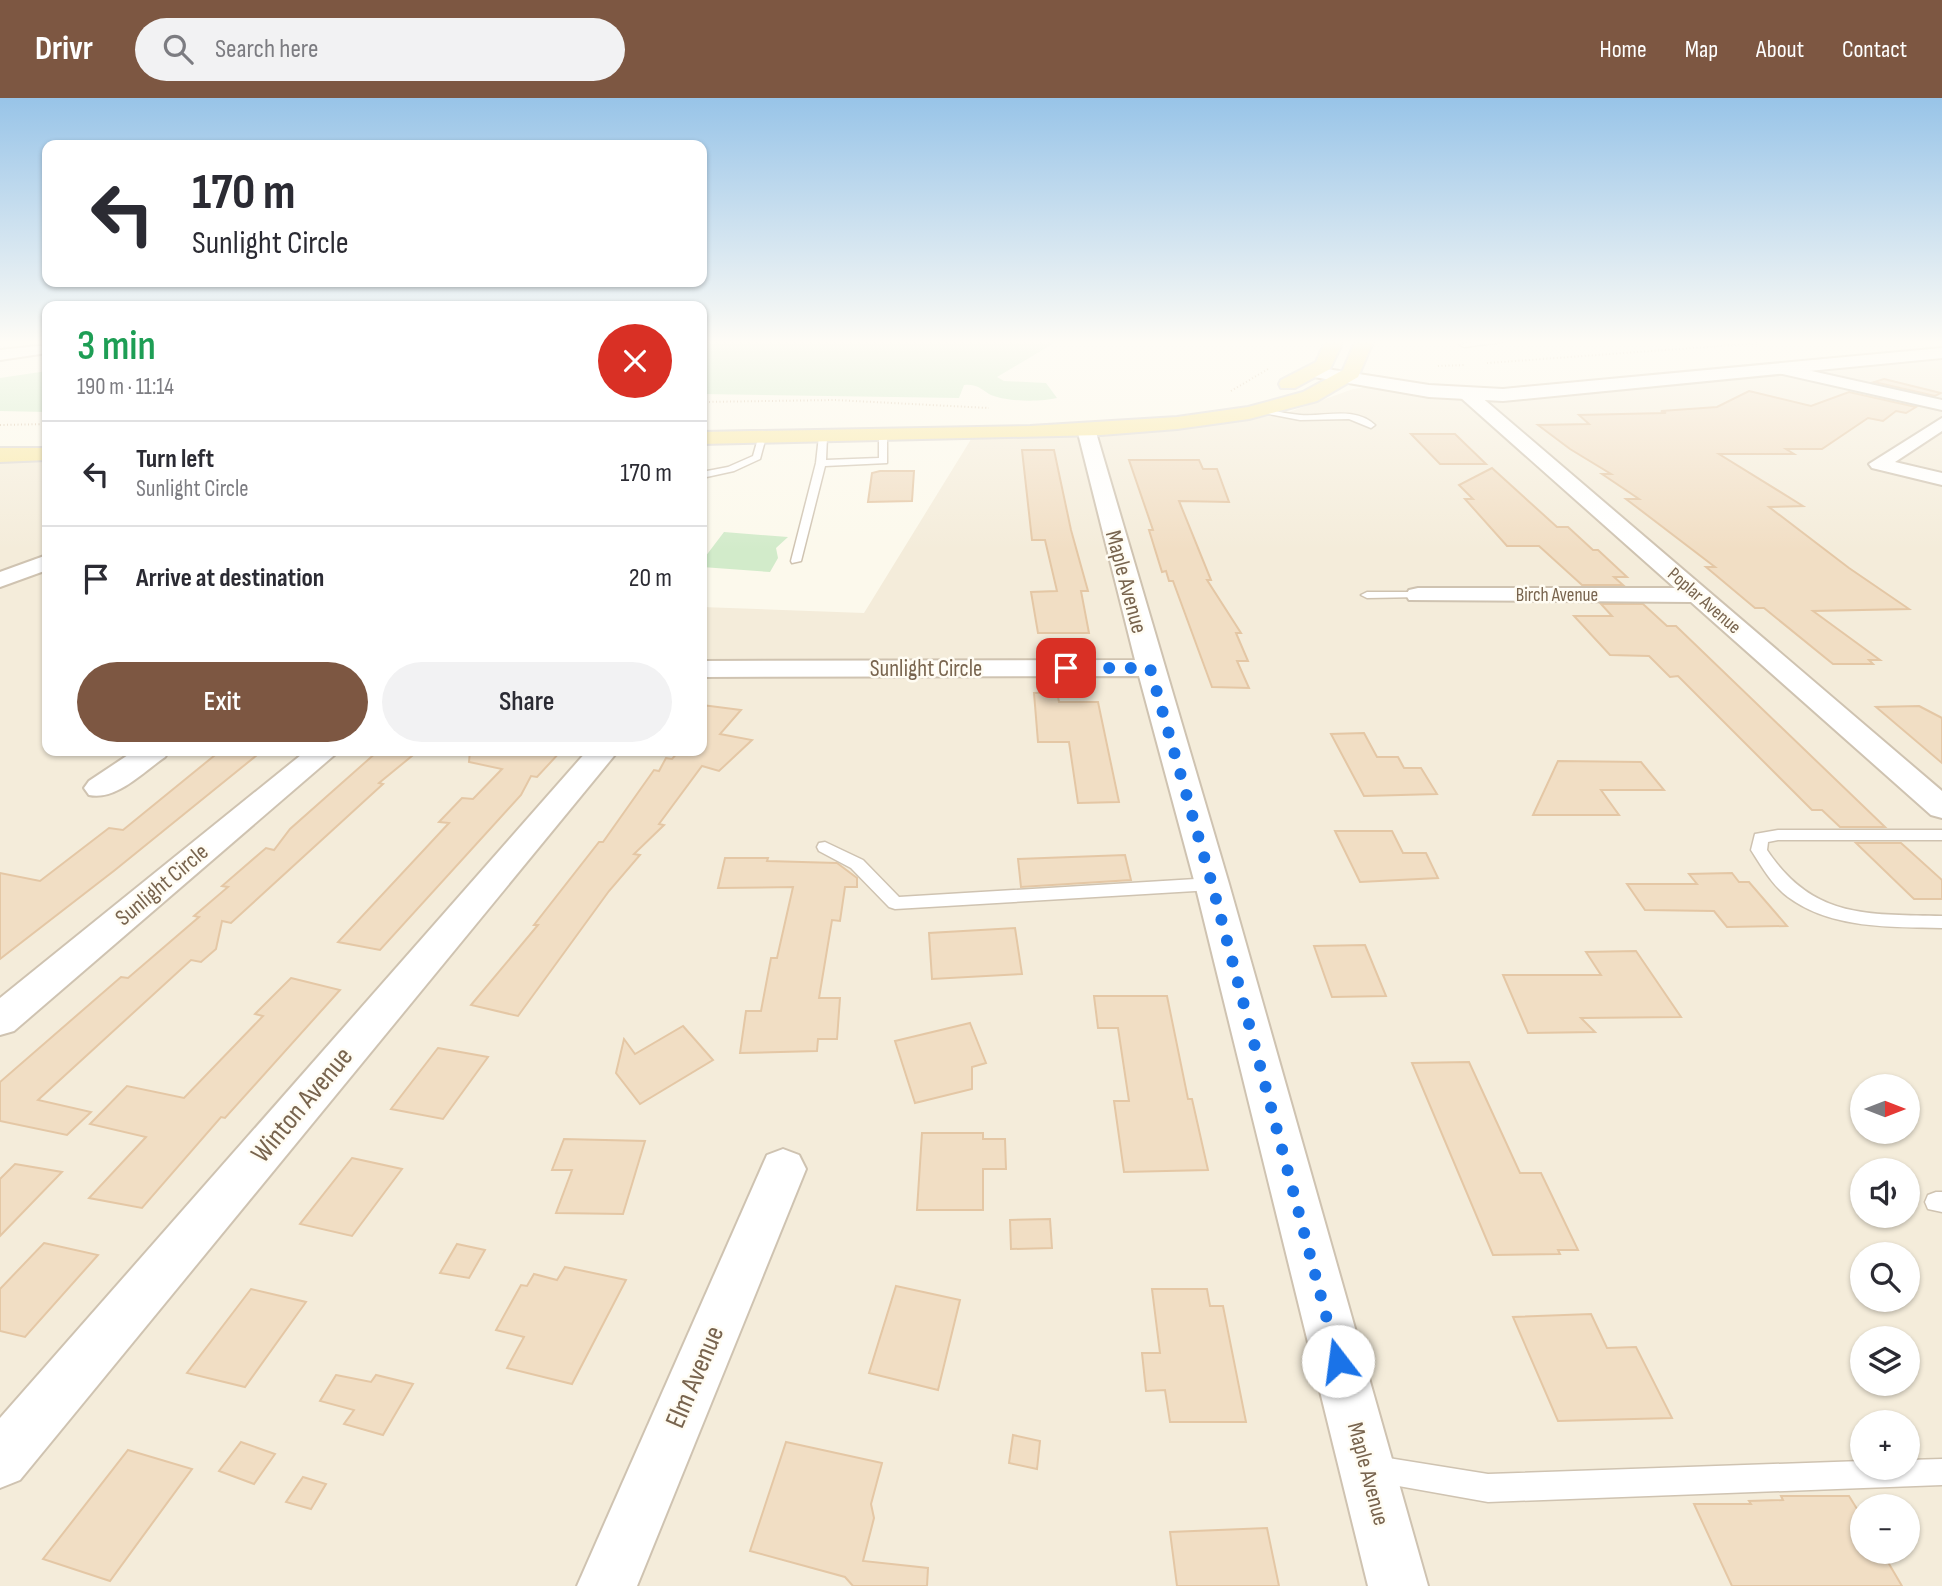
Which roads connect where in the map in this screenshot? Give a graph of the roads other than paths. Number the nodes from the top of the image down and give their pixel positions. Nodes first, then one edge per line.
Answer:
1 (1151, 411) edge
2 (1254, 411) edge
3 (1267, 411) edge
4 (1487, 411) edge
5 (707, 423) edge
6 (1942, 423) edge
7 (1371, 425) dead end
8 (1086, 429) junction
9 (883, 434) junction
10 (823, 436) junction
11 (762, 437) junction
12 (42, 438) edge
13 (707, 438) edge
14 (0, 439) edge
15 (42, 454) edge
16 (0, 455) edge
17 (821, 463) junction
18 (707, 474) edge
19 (1942, 479) edge
20 (796, 561) dead end
21 (42, 564) edge
22 (0, 580) edge
23 (1367, 595) dead end
24 (1418, 595) joint
25 (1697, 595) junction
26 (1150, 668) junction
27 (707, 669) edge
28 (146, 756) edge
29 (318, 756) edge
30 (599, 756) edge
31 (100, 788) dead end
32 (1942, 808) edge
33 (1942, 835) edge
34 (825, 847) dead end
35 (1212, 884) junction
36 (1942, 922) edge
37 (0, 1020) edge
38 (783, 1169) dead end
39 (0, 1460) edge
40 (1366, 1467) junction
41 (1942, 1472) edge
42 (607, 1586) edge
43 (1398, 1586) edge

1 - 5 main road
2 - 8 main road
3 - 7 lane
4 - 25 street, Poplar Avenue
6 - 19 street
8 - 9 main road
8 - 26 street, Maple Avenue
9 - 10 main road
9 - 17 lane
10 - 11 main road
10 - 17 lane
11 - 13 main road
11 - 18 lane
12 - 14 main road
15 - 16 main road
17 - 20 lane
21 - 22 street
23 - 24 lane
24 - 25 street, Birch Avenue
25 - 32 street, Poplar Avenue
26 - 27 street, Sunlight Circle
26 - 35 street, Maple Avenue
28 - 31 street
29 - 37 street, Sunlight Circle
30 - 39 street, Winton Avenue
33 - 36 lane
34 - 35 lane
35 - 40 street, Maple Avenue
38 - 42 street, Elm Avenue
40 - 41 lane
40 - 43 street, Maple Avenue

